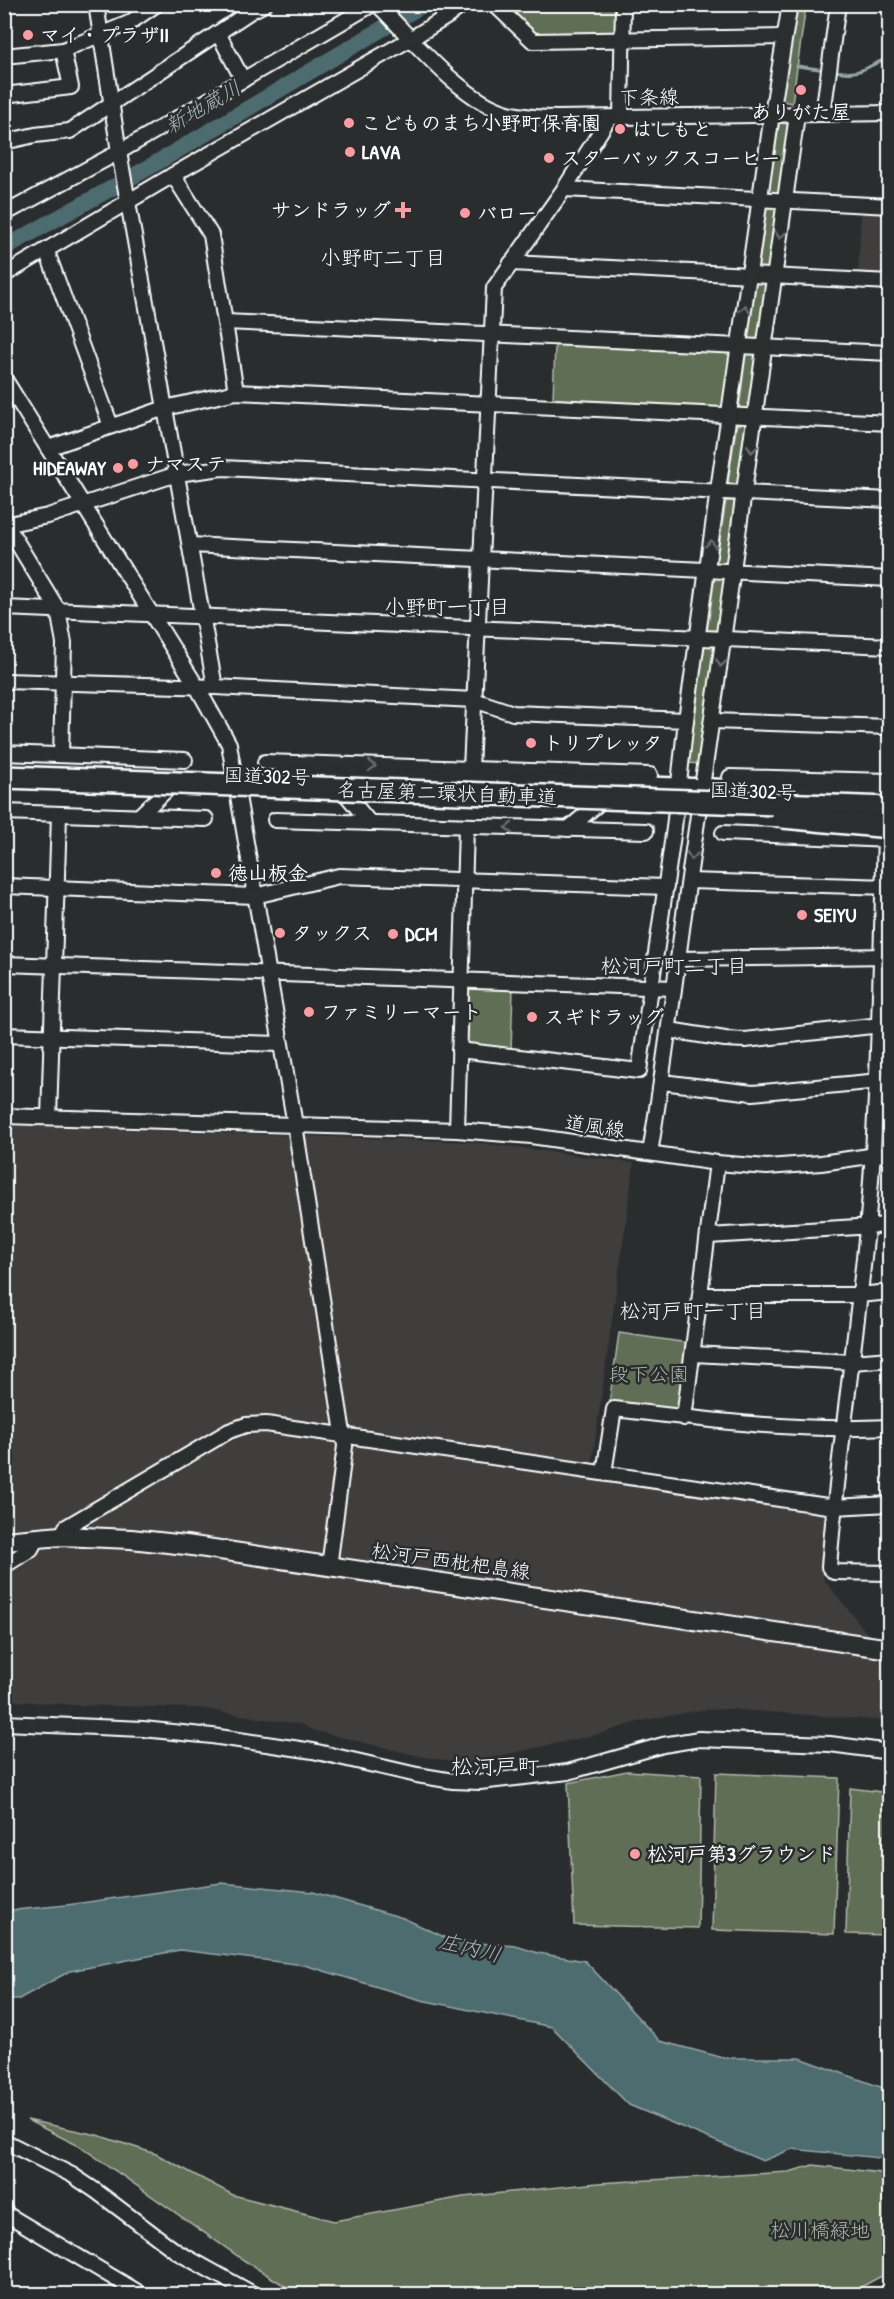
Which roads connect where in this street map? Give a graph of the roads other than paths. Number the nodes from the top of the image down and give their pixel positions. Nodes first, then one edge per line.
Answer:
1 (96, 4) edge
2 (157, 4) edge
3 (265, 4) edge
4 (464, 4) edge
5 (495, 4) edge
6 (623, 4) edge
7 (790, 4) edge
8 (838, 4) edge
9 (377, 6) edge
10 (218, 33) junction
11 (408, 34) junction
12 (101, 35) junction
13 (784, 37) junction
14 (623, 40) junction
15 (63, 50) junction
16 (4, 56) edge
17 (243, 80) junction
18 (4, 95) edge
19 (112, 103) junction
20 (890, 113) edge
21 (772, 114) junction
22 (823, 114) junction
23 (797, 115) junction
24 (615, 118) junction
25 (4, 142) edge
26 (121, 157) junction
27 (173, 175) junction
28 (564, 189) junction
29 (128, 198) junction
30 (760, 199) junction
31 (786, 201) junction
32 (890, 206) edge
33 (4, 214) edge
34 (46, 252) junction
35 (511, 263) junction
36 (4, 275) edge
37 (750, 276) junction
38 (774, 277) junction
39 (890, 282) edge
40 (226, 322) junction
41 (491, 333) junction
42 (740, 345) junction
43 (765, 348) junction
44 (890, 353) edge
45 (4, 378) edge
46 (236, 392) junction
47 (489, 404) junction
48 (165, 408) junction
49 (729, 416) junction
50 (756, 417) junction
51 (890, 423) edge
52 (111, 426) junction
53 (48, 448) junction
54 (177, 474) junction
55 (486, 480) junction
56 (718, 492) junction
57 (745, 493) junction
58 (890, 500) edge
59 (83, 504) junction
60 (5, 524) edge
61 (190, 545) junction
62 (482, 560) junction
63 (708, 570) junction
64 (734, 571) junction
65 (890, 579) edge
66 (4, 608) edge
67 (58, 610) junction
68 (150, 613) junction
69 (201, 615) junction
70 (479, 628) junction
71 (698, 636) junction
72 (724, 637) junction
73 (890, 646) edge
74 (4, 681) edge
75 (63, 683) junction
76 (197, 687) junction
77 (215, 687) junction
78 (474, 700) junction
79 (686, 720) junction
80 (712, 721) junction
81 (890, 727) edge
82 (4, 753) edge
83 (61, 754) junction
84 (265, 762) dead end
85 (123, 764) junction
86 (314, 764) junction
87 (185, 766) junction
88 (4, 768) edge
89 (471, 769) junction
90 (235, 775) junction
91 (650, 775) dead end
92 (4, 777) edge
93 (295, 777) junction
94 (730, 777) dead end
95 (332, 778) junction
96 (567, 779) junction
97 (890, 781) edge
98 (618, 787) junction
99 (678, 789) junction
100 (4, 790) edge
101 (702, 790) junction
102 (805, 793) junction
103 (890, 796) edge
104 (890, 808) edge
105 (4, 812) edge
106 (59, 815) junction
107 (138, 817) junction
108 (206, 819) dead end
109 (275, 820) dead end
110 (370, 823) junction
111 (466, 827) junction
112 (568, 829) junction
113 (646, 831) dead end
114 (888, 832) edge
115 (723, 833) dead end
116 (838, 838) junction
117 (465, 881) junction
118 (689, 881) junction
119 (4, 886) edge
120 (57, 887) junction
121 (666, 887) junction
122 (886, 887) edge
123 (255, 896) junction
124 (886, 956) edge
125 (678, 959) junction
126 (4, 964) edge
127 (54, 965) junction
128 (268, 973) junction
129 (462, 979) junction
130 (651, 987) junction
131 (674, 988) junction
132 (884, 1025) edge
133 (669, 1030) junction
134 (4, 1035) edge
135 (52, 1036) junction
136 (280, 1044) junction
137 (459, 1050) junction
138 (883, 1081) edge
139 (662, 1082) junction
140 (4, 1116) edge
141 (49, 1118) junction
142 (295, 1125) junction
143 (457, 1130) junction
144 (650, 1153) junction
145 (890, 1153) edge
146 (873, 1155) junction
147 (717, 1164) junction
148 (890, 1225) edge
149 (867, 1228) junction
150 (708, 1236) junction
151 (890, 1292) edge
152 (701, 1294) junction
153 (859, 1295) junction
154 (693, 1354) junction
155 (890, 1359) edge
156 (852, 1362) junction
157 (684, 1418) junction
158 (890, 1427) edge
159 (844, 1430) junction
160 (343, 1435) junction
161 (604, 1473) junction
162 (890, 1504) edge
163 (834, 1508) junction
164 (62, 1536) junction
165 (37, 1538) junction
166 (4, 1540) edge
167 (4, 1566) edge
168 (329, 1566) junction
169 (890, 1573) edge
170 (890, 1649) edge
171 (4, 1723) edge
172 (890, 1752) edge
173 (4, 2141) edge
174 (6, 2217) edge
175 (141, 2295) edge
176 (253, 2295) edge

1 - 12 street
2 - 12 street
3 - 10 street
4 - 11 street
5 - 14 street
6 - 14 street
7 - 13 street
8 - 22 street
9 - 11 street, 下条線
9 - 17 street
10 - 17 street
10 - 19 street
11 - 24 street, 下条線
11 - 27 street
12 - 15 street
12 - 19 street
13 - 14 street
13 - 21 street
14 - 24 street
15 - 16 street
15 - 18 street
17 - 26 street
19 - 25 street
19 - 26 street
20 - 22 street, 下条線
21 - 23 street, 下条線
21 - 24 street, 下条線
21 - 30 street
22 - 23 street, 下条線
23 - 31 street
24 - 28 street
26 - 29 street
26 - 33 street
27 - 29 street
27 - 40 street
28 - 30 street
28 - 35 street
29 - 34 street
29 - 48 street
30 - 31 street
30 - 37 street
31 - 32 street
31 -> 38 street
34 - 36 street
34 - 52 street
35 - 37 street
35 - 41 street
37 - 38 street
42 -> 37 street
38 - 39 street
38 - 43 street
40 - 41 street
40 - 46 street
41 - 42 street
41 - 47 street
42 - 43 street
42 - 49 street
43 - 44 street
43 - 50 street
45 - 53 street
46 - 47 street
46 - 48 street
47 - 49 street
47 - 55 street
48 - 52 street
48 - 54 street
49 - 50 street
49 - 56 street
50 - 51 street
50 -> 57 street
52 - 53 street
53 - 59 street
54 - 55 street
54 - 59 street
54 - 61 street
55 - 56 street
55 - 62 street
56 - 57 street
63 -> 56 street
57 - 58 street
57 - 64 street
59 - 60 street
59 - 68 street
60 - 67 street
61 - 62 street
61 - 69 street
62 - 63 street
62 - 70 street
63 - 64 street
63 - 71 street
64 - 65 street
64 - 72 street
66 - 67 street
67 - 68 street
67 - 75 street
68 - 69 street
68 - 76 street
69 - 70 street
69 - 77 street
70 - 71 street
70 - 78 street
71 - 72 street
71 - 79 street
72 - 73 street
72 -> 80 street
74 - 75 street
75 - 76 street
75 - 83 street
76 - 77 street
76 - 90 street
77 - 78 street
78 - 79 street
78 - 89 street
79 - 99 street
80 - 81 street
80 - 101 street
82 - 83 street
83 - 85 street
84 - 86 street
85 - 87 highway, 国道302号
85 - 88 highway, 国道302号
86 -> 89 street
86 - 93 street
87 - 90 highway, 国道302号
87 - 107 street
89 - 96 street
90 - 93 highway, 国道302号
90 - 123 street
91 - 96 street
92 - 104 highway, 名古屋第二環状自動車道, bridge
93 - 95 highway, 国道302号
94 - 97 street
95 - 96 highway, 国道302号
95 - 110 street
96 - 98 highway, 国道302号
98 - 99 highway, 国道302号
98 - 112 street
99 - 101 highway, 国道302号
99 - 121 street
100 - 114 highway, 名古屋第二環状自動車道, bridge
101 - 102 highway, 国道302号
101 -> 118 street
102 - 103 highway, 国道302号
102 - 116 street
105 - 106 street
106 - 107 street
106 - 120 street
107 - 108 street
109 - 110 street
110 - 111 street
112 -> 111 street
111 - 117 street
112 - 113 street
114 - 116 street
114 - 122 street
115 - 116 street
117 - 121 street
117 - 123 street
117 - 129 street
118 - 122 street
118 - 125 street
119 - 120 street
120 - 123 street
120 - 127 street
121 - 130 street
122 - 124 street
123 - 128 street
124 - 125 street
124 - 132 street
125 - 131 street
126 - 127 street
127 - 128 street
127 - 135 street
128 - 129 street
128 - 136 street
129 - 130 street
129 - 137 street
130 - 131 street
130 - 137 street
131 - 133 street
132 - 133 street
132 - 138 street
133 - 139 street
134 - 135 street
135 - 136 street
135 - 141 street
136 - 142 street
137 - 143 street
138 - 139 street
138 - 146 street
139 - 144 street
140 - 141 street, 道風線
141 - 142 street, 道風線
142 - 143 street, 道風線
142 - 160 street
143 - 144 street, 道風線
144 - 147 street, 道風線
145 - 146 street, 道風線
146 - 147 street, 道風線
146 - 149 street
147 - 150 street
148 - 149 street
149 - 150 street
149 - 153 street
150 - 152 street
151 - 153 street
152 - 153 street
152 - 154 street
153 - 156 street
154 - 156 street
154 - 157 street
155 - 156 street
156 - 159 street
157 - 159 street
157 - 161 street
158 - 159 street
159 - 163 street
160 - 161 street
160 - 164 street
160 - 168 street
161 - 163 street
162 - 163 street
163 - 169 street
164 - 165 main road, 松河戸西枇杷島線
164 - 168 main road, 松河戸西枇杷島線
165 - 166 main road, 松河戸西枇杷島線
165 - 167 street
168 - 170 main road, 松河戸西枇杷島線
171 - 172 street
173 - 176 street
174 - 175 street

